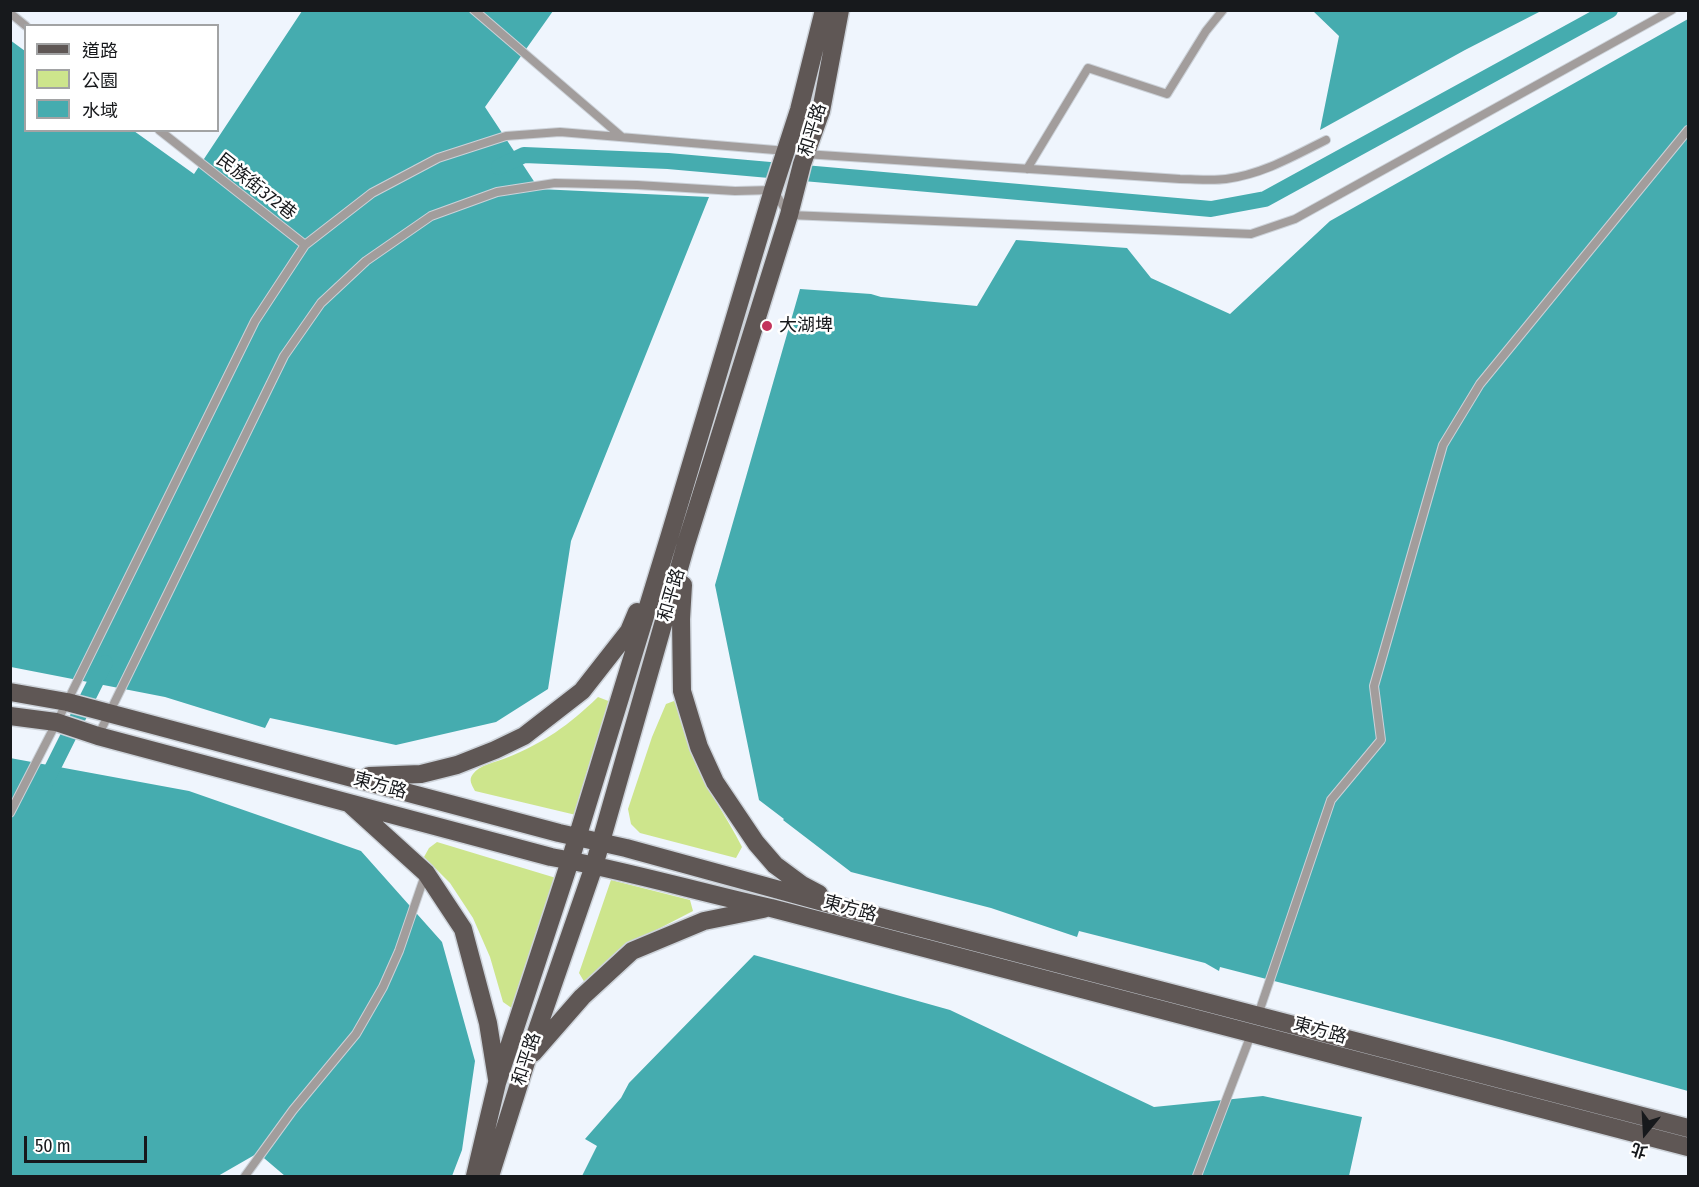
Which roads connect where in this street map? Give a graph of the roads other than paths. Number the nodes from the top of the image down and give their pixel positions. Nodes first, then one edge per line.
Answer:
1 (474, 10) edge
2 (824, 10) edge
3 (840, 10) edge
4 (1223, 10) edge
5 (1672, 10) edge
6 (10, 13) edge
7 (24, 24) edge
8 (1689, 130) edge
9 (162, 132) edge
10 (622, 137) junction
11 (1326, 140) dead end
12 (784, 155) junction
13 (804, 159) junction
14 (1027, 169) junction
15 (774, 188) junction
16 (789, 215) junction
17 (305, 245) junction
18 (678, 541) junction
19 (10, 692) edge
20 (67, 702) junction
21 (109, 714) junction
22 (10, 716) edge
23 (56, 723) junction
24 (98, 736) junction
25 (346, 777) junction
26 (348, 802) junction
27 (10, 813) edge
28 (578, 837) junction
29 (601, 842) junction
30 (570, 861) junction
31 (594, 866) junction
32 (426, 873) junction
33 (771, 908) junction
34 (845, 908) junction
35 (1255, 1023) junction
36 (526, 1062) junction
37 (497, 1083) junction
38 (1689, 1128) edge
39 (1689, 1146) edge
40 (245, 1176) edge
41 (475, 1176) edge
42 (490, 1176) edge
43 (1197, 1176) edge

1 - 10 lane
2 - 12 main road, 和平路
3 - 13 main road, 和平路
4 - 14 lane
5 - 16 lane
6 - 7 lane
8 - 35 lane
9 - 17 lane, 民族街372巷
10 - 12 lane
10 - 17 lane
11 - 14 lane
12 - 13 lane
12 - 15 main road, 和平路
13 - 14 lane
13 - 16 main road, 和平路
15 - 16 lane
15 - 18 main road, 和平路
15 - 21 lane
16 - 18 main road, 和平路
17 - 20 lane
18 - 25 main road
18 - 28 main road, 和平路
18 - 29 main road, 和平路
18 - 34 main road
19 - 20 main road, 東方路
20 - 21 main road, 東方路
20 - 23 lane
21 - 24 lane
21 - 25 main road, 東方路
22 - 23 main road, 東方路
23 - 24 main road, 東方路
23 - 27 lane
24 - 26 main road, 東方路
25 - 28 main road, 東方路
26 - 30 main road, 東方路
26 - 32 main road
28 - 29 main road, 東方路
28 - 30 main road, 和平路
29 - 31 main road, 和平路
29 - 34 main road, 東方路
30 - 31 main road, 東方路
30 - 37 main road, 和平路
31 - 33 main road, 東方路
31 - 36 main road, 和平路
32 - 37 main road
32 - 40 lane
33 - 35 main road, 東方路
33 - 36 main road
34 - 35 main road, 東方路
35 - 38 main road, 東方路
35 - 39 main road, 東方路
35 - 43 lane
36 - 42 main road, 和平路
37 - 41 main road, 和平路

